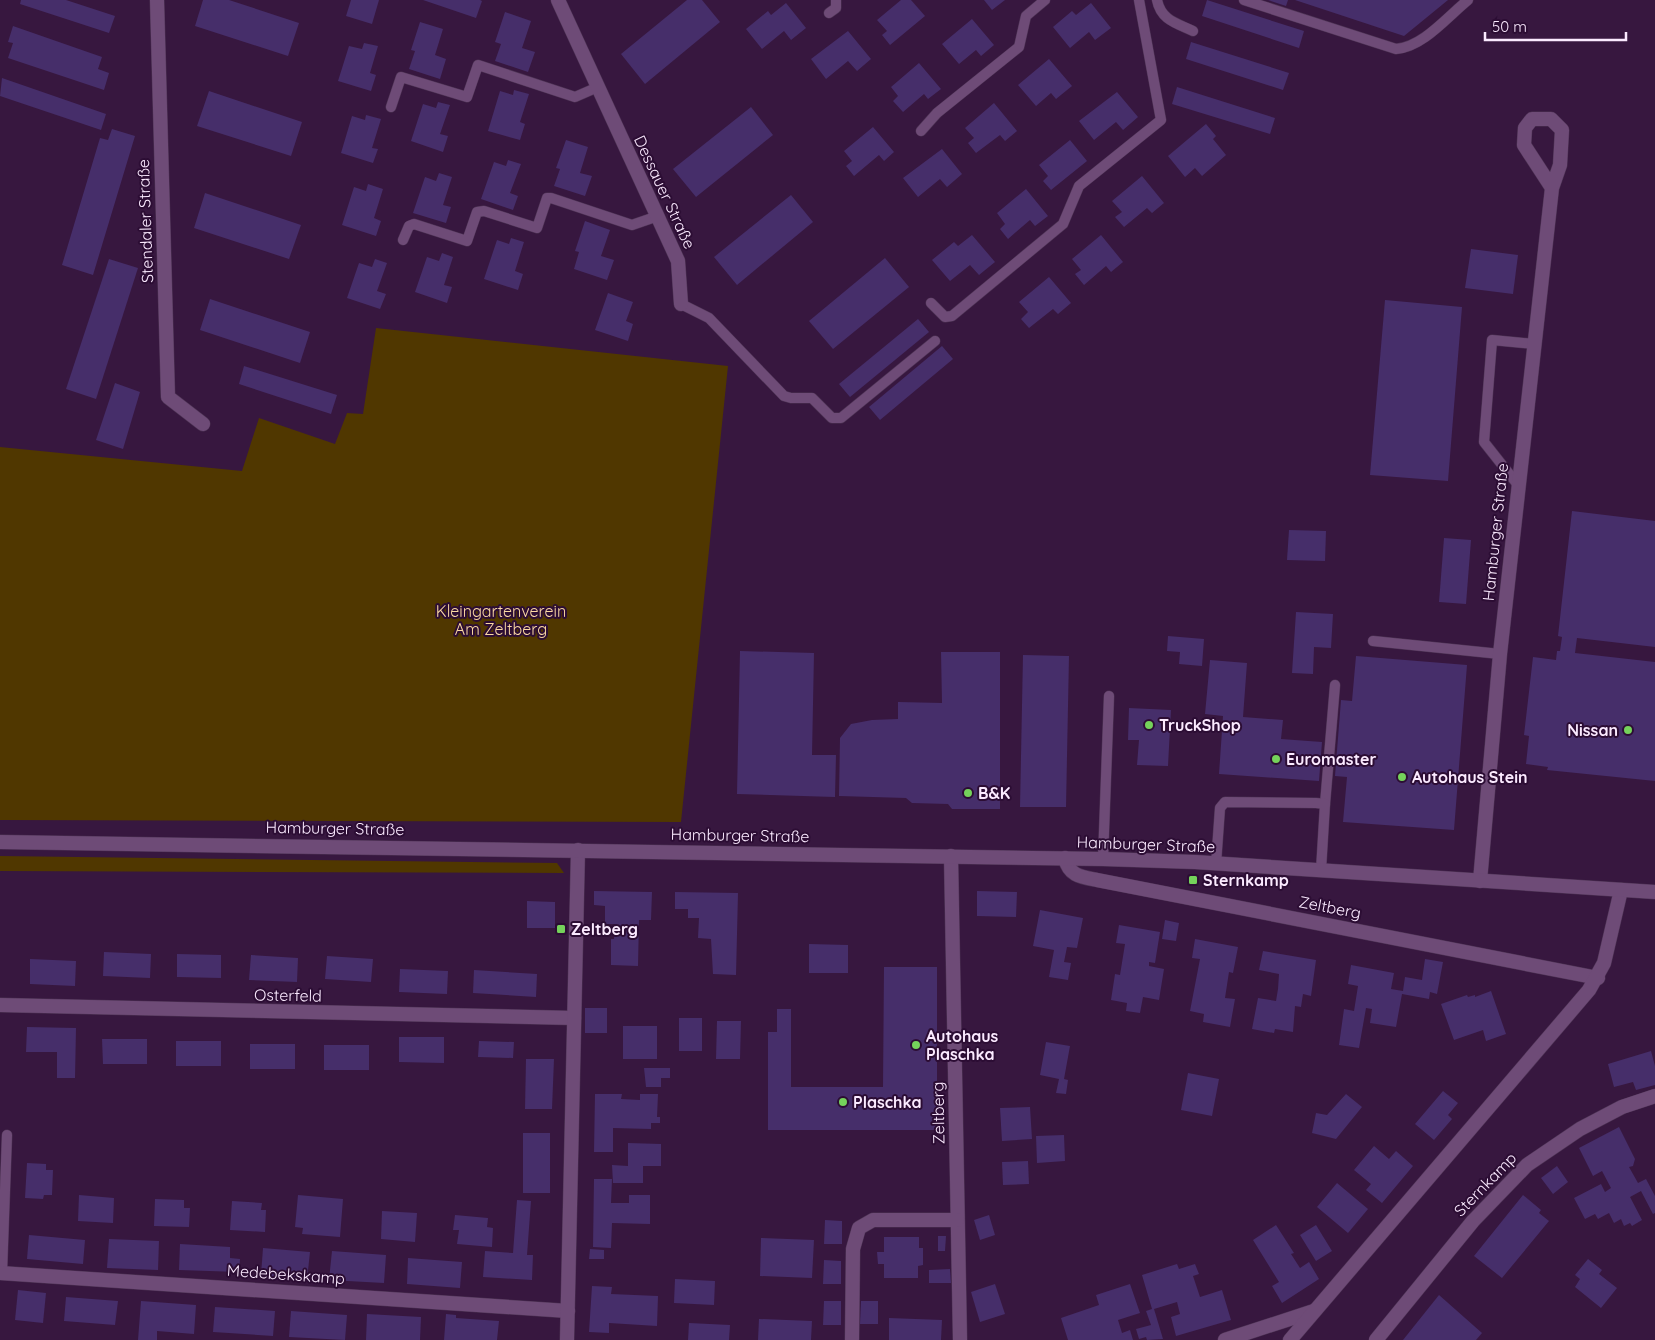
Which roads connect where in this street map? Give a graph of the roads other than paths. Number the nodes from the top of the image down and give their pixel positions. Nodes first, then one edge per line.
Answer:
1 (156, 0) edge
2 (558, 0) edge
3 (836, 0) edge
4 (1045, 0) edge
5 (1138, 0) edge
6 (1157, 0) edge
7 (1244, 0) edge
8 (1468, 0) edge
9 (829, 13) dead end
10 (1193, 31) dead end
11 (598, 87) junction
12 (391, 107) dead end
13 (921, 131) dead end
14 (1552, 188) junction
15 (658, 216) junction
16 (403, 240) dead end
17 (681, 304) joint
18 (931, 304) dead end
19 (935, 341) dead end
20 (1534, 344) junction
21 (203, 424) dead end
22 (1518, 485) junction
23 (1373, 641) dead end
24 (1500, 654) junction
25 (1334, 685) dead end
26 (1109, 696) dead end
27 (1326, 804) junction
28 (0, 842) edge
29 (578, 850) junction
30 (951, 856) junction
31 (1065, 858) junction
32 (1103, 859) junction
33 (1216, 864) junction
34 (1321, 870) junction
35 (1480, 881) junction
36 (1621, 890) junction
37 (1655, 892) edge
38 (1598, 978) junction
39 (0, 1005) edge
40 (574, 1018) junction
41 (1655, 1096) edge
42 (7, 1135) dead end
43 (957, 1220) junction
44 (1, 1273) edge
45 (568, 1311) junction
46 (1314, 1311) junction
47 (567, 1340) edge
48 (852, 1340) edge
49 (960, 1340) edge
50 (1225, 1340) edge
51 (1290, 1340) edge
52 (1376, 1340) edge

1 - 21 street, Stendaler Straße
2 - 11 street, Dessauer Straße
3 - 9 lane
4 - 13 lane
5 - 18 lane
6 - 10 lane
7 - 8 lane
11 - 12 lane
11 - 15 street, Dessauer Straße
14 - 14 street, Hamburger Straße
14 - 20 street, Hamburger Straße
15 - 16 lane
15 - 17 street, Dessauer Straße
17 - 19 lane, Dessauer Straße
20 - 22 street, Hamburger Straße
20 - 22 lane
22 - 24 street, Hamburger Straße
23 - 24 lane
24 - 35 street, Hamburger Straße
25 - 27 lane
26 - 32 lane
27 - 33 lane
27 - 34 lane
28 - 29 street, Hamburger Straße
29 - 30 street, Hamburger Straße
29 - 40 street
30 - 31 street, Hamburger Straße
30 - 43 street, Zeltberg
31 - 32 street, Hamburger Straße
31 - 38 street, Zeltberg
32 - 33 street, Hamburger Straße
33 - 34 street, Hamburger Straße
34 - 35 street, Hamburger Straße
35 - 36 street, Hamburger Straße
36 - 37 street, Hamburger Straße
36 - 38 street
38 - 46 street
39 - 40 street, Osterfeld
40 - 45 street
41 - 52 street, Sternkamp
42 - 44 lane, Medebekskamp
43 - 48 street
43 - 49 street, Zeltberg
44 - 45 street, Medebekskamp
45 - 47 street
46 - 50 street
46 - 51 street

